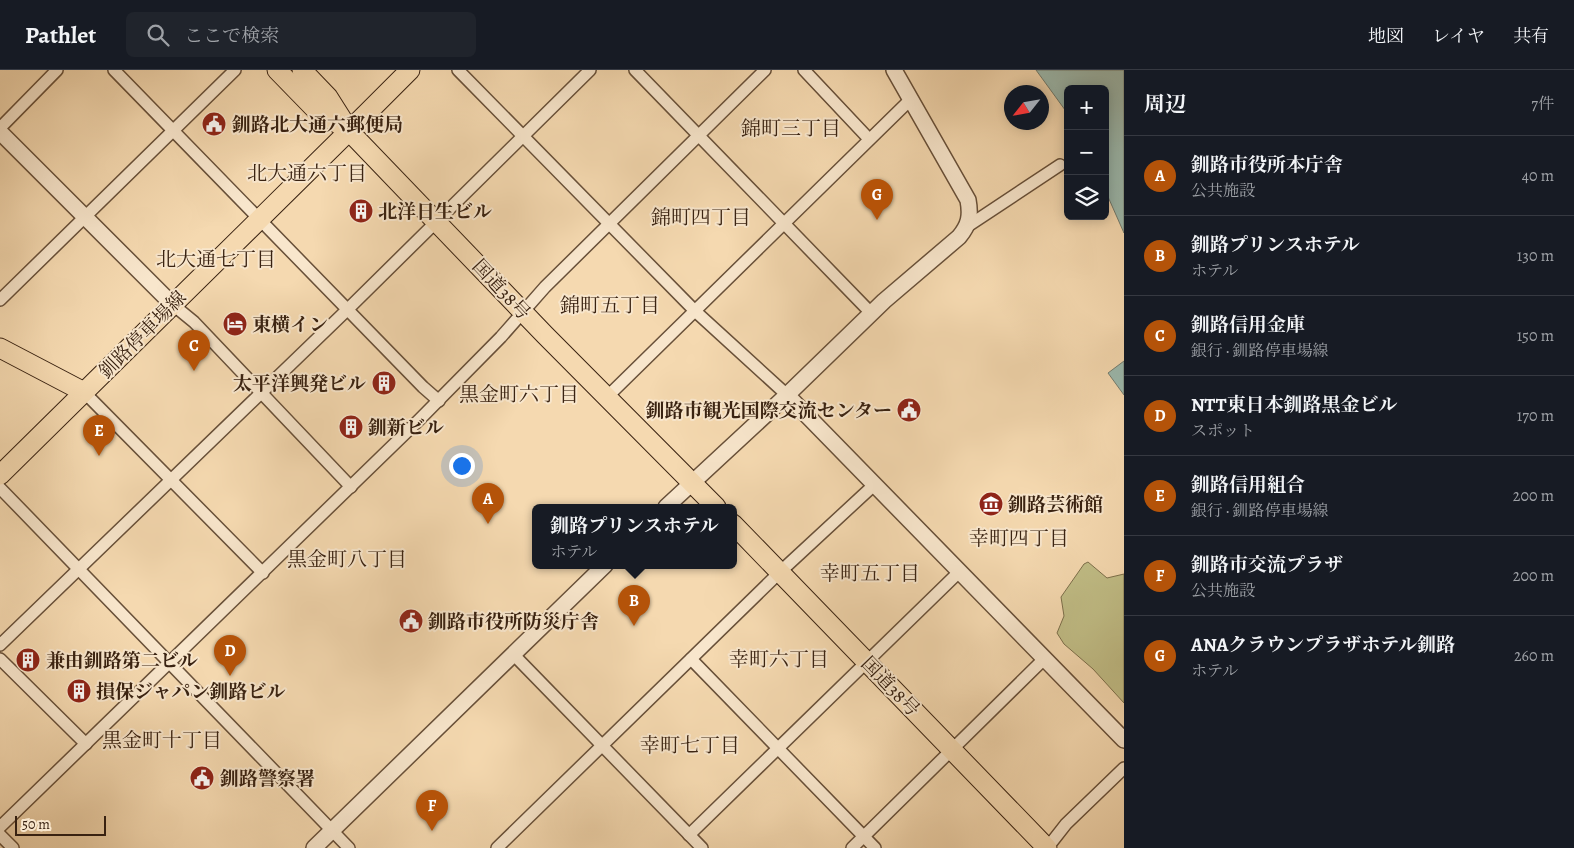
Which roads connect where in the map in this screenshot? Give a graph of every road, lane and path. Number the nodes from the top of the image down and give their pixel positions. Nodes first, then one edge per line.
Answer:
1 (57, 70) edge
2 (114, 70) edge
3 (235, 70) edge
4 (276, 70) edge
5 (302, 70) edge
6 (410, 70) edge
7 (458, 70) edge
8 (590, 70) edge
9 (635, 70) edge
10 (765, 70) edge
11 (804, 70) edge
12 (894, 70) edge
13 (911, 99) junction
14 (0, 128) edge
15 (174, 130) junction
16 (349, 130) junction
17 (0, 132) edge
18 (523, 135) junction
19 (698, 135) junction
20 (869, 139) junction
21 (1060, 165) dead end
22 (85, 218) junction
23 (260, 219) junction
24 (436, 220) junction
25 (609, 223) junction
26 (785, 223) junction
27 (968, 226) junction
28 (0, 300) edge
29 (172, 304) junction
30 (348, 309) junction
31 (695, 310) junction
32 (523, 312) junction
33 (872, 314) junction
34 (0, 348) edge
35 (84, 392) junction
36 (260, 392) junction
37 (787, 395) junction
38 (608, 396) junction
39 (439, 400) junction
40 (0, 475) edge
41 (172, 479) junction
42 (692, 482) junction
43 (874, 485) junction
44 (351, 487) junction
45 (0, 488) edge
46 (669, 504) edge
47 (713, 504) edge
48 (737, 528) edge
49 (602, 569) edge
50 (79, 570) junction
51 (780, 572) junction
52 (959, 572) junction
53 (263, 573) junction
54 (0, 645) edge
55 (513, 654) junction
56 (0, 659) edge
57 (1044, 659) junction
58 (691, 660) junction
59 (866, 661) junction
60 (171, 662) junction
61 (1124, 740) edge
62 (86, 744) junction
63 (603, 746) junction
64 (777, 748) junction
65 (952, 750) junction
66 (1124, 768) edge
67 (0, 827) edge
68 (332, 830) junction
69 (689, 834) junction
70 (0, 835) edge
71 (863, 837) junction
72 (13, 848) edge
73 (314, 848) edge
74 (349, 848) edge
75 (497, 848) edge
76 (702, 848) edge
77 (852, 848) edge
78 (875, 848) edge
79 (1048, 848) edge

1 - 14 street
2 - 15 street
3 - 15 street
4 - 16 main road
5 - 16 main road
6 - 16 main road
7 - 18 street
8 - 18 street
9 - 19 street
10 - 19 street
11 - 20 street
12 - 13 street
13 - 20 street
13 - 27 street
15 - 22 street
15 - 23 street
16 - 23 main road, 釧路停車場線
16 - 24 main road, 国道38号
17 - 22 street
18 - 24 street
18 - 25 street
19 - 25 street
19 - 26 street
20 - 26 street
21 - 27 street
22 - 28 street
22 - 29 street
23 - 29 main road, 釧路停車場線
23 - 30 street
24 - 30 street
24 - 32 main road, 国道38号
25 - 31 street
25 - 32 street
26 - 31 street
26 - 33 street
27 - 33 street
29 - 35 main road, 釧路停車場線
29 - 36 street
30 - 36 street
30 - 39 street
31 - 37 street
31 - 38 street
32 - 38 main road, 国道38号
32 - 39 street
33 - 37 street
34 - 35 main road
35 - 40 main road, 釧路停車場線
35 - 41 street
36 - 41 street
36 - 44 street
37 - 42 street
37 - 43 street
38 - 42 main road, 国道38号
39 - 44 street
41 - 50 street
41 - 53 street
42 - 46 street
42 - 47 main road, 国道38号
43 - 51 street
43 - 52 street
44 - 53 street
45 - 50 street
48 - 51 main road, 国道38号
49 - 55 street
50 - 54 street
50 - 60 street
51 - 58 street
51 - 59 main road, 国道38号
52 - 57 street
52 - 59 street
53 - 60 street
55 - 63 street
55 - 68 street
56 - 62 street
57 - 61 street
57 - 65 street
58 - 63 street
58 - 64 street
59 - 64 street
59 - 65 main road, 国道38号
60 - 62 street
60 - 68 street
62 - 67 street
63 - 69 street
63 - 75 street
64 - 69 street
64 - 71 street
65 - 71 street
65 - 79 main road, 国道38号
66 - 79 street
68 - 73 street
68 - 74 street
69 - 76 street
70 - 72 street
71 - 77 street
71 - 78 street

